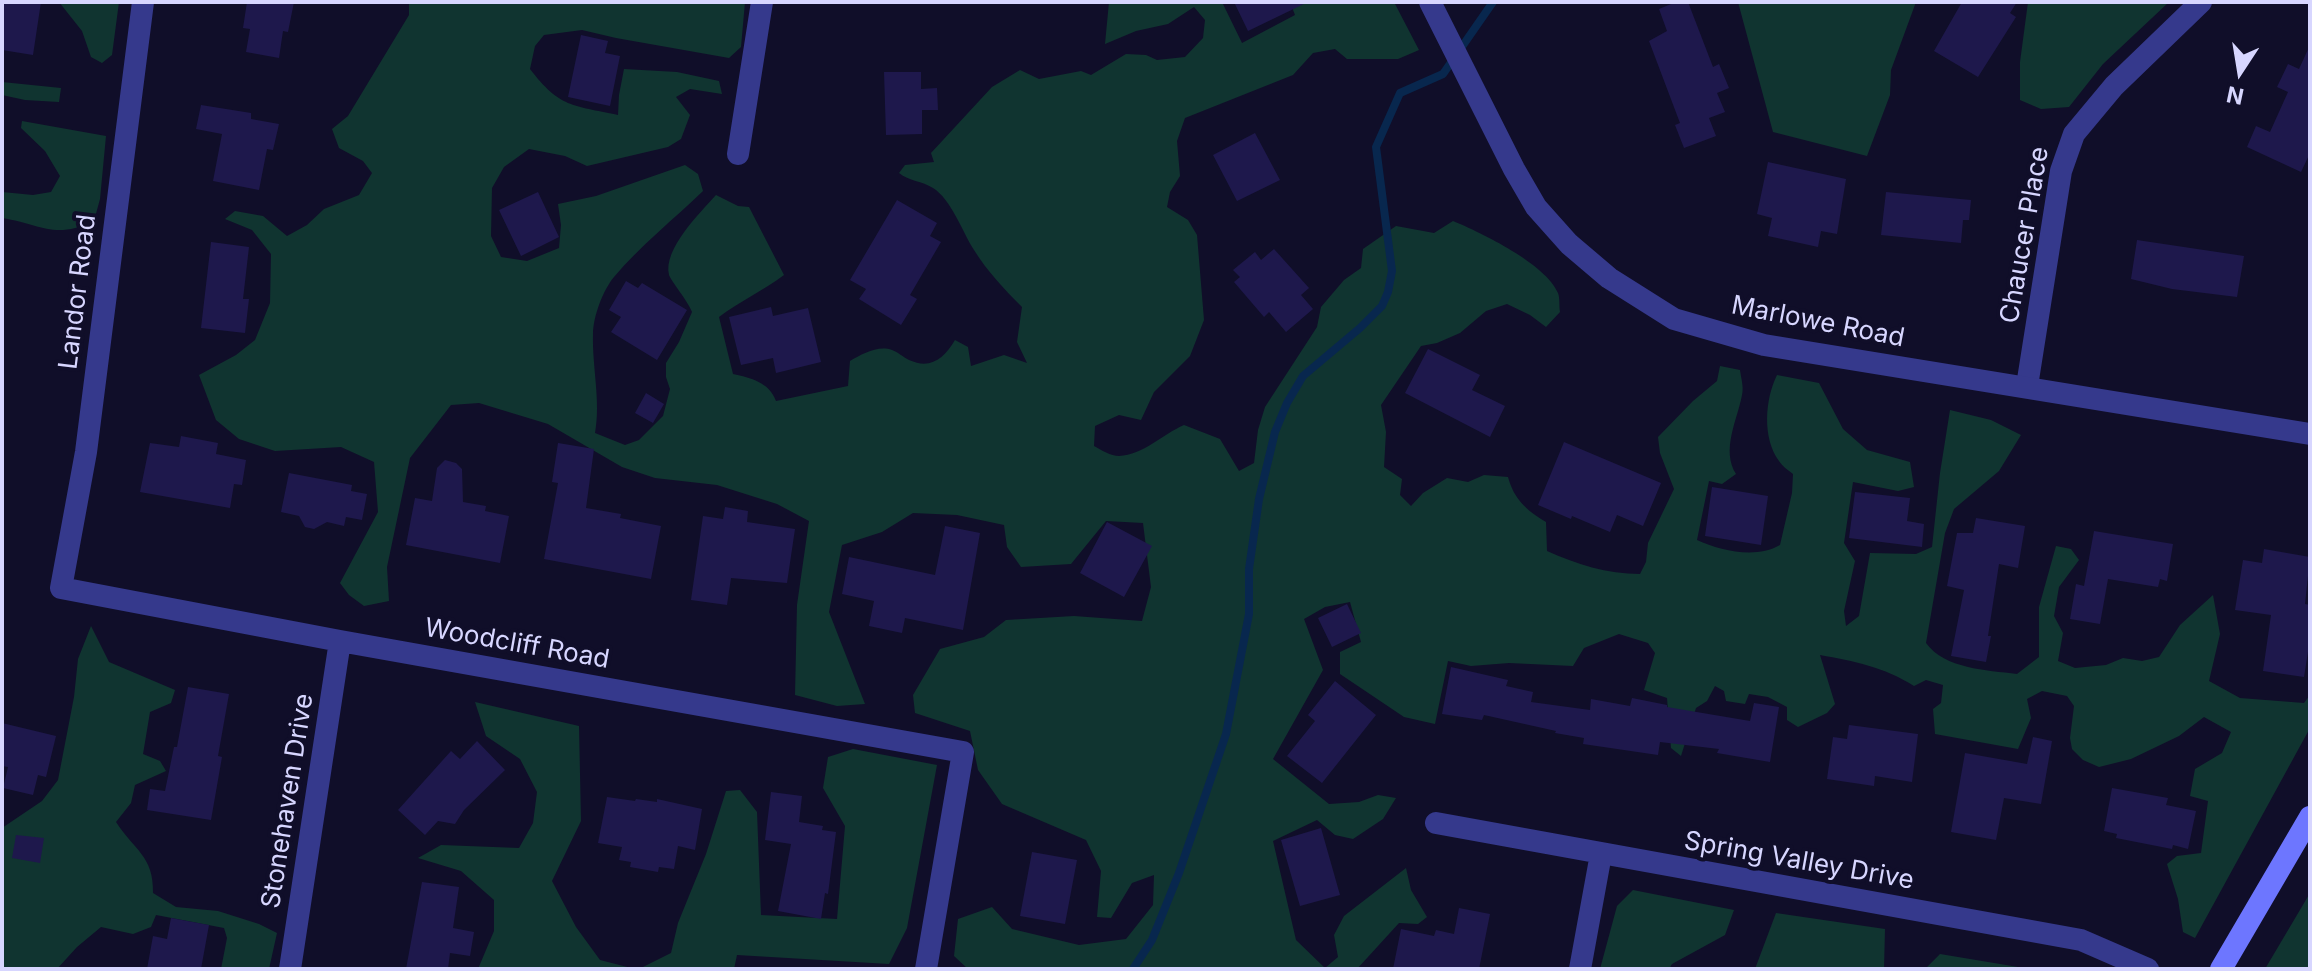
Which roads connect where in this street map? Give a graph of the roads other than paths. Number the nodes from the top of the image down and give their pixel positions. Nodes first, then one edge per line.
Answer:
1 (143, 2) edge
2 (762, 2) edge
3 (1430, 2) edge
4 (2201, 2) edge
5 (738, 154) dead end
6 (2027, 386) junction
7 (2310, 434) edge
8 (61, 588) joint
9 (340, 641) junction
10 (2310, 817) edge
11 (1436, 823) dead end
12 (1601, 854) junction
13 (290, 969) edge
14 (926, 969) edge
15 (1580, 969) edge
16 (2148, 969) edge
17 (2221, 969) edge

1 - 8 street, Landor Road
2 - 5 street
3 - 6 street, Marlowe Road
4 - 6 street, Chaucer Place
6 - 7 street, Marlowe Road
8 - 9 street, Woodcliff Road
9 - 13 street, Stonehaven Drive
9 - 14 street, Woodcliff Road
10 - 17 main road
11 - 12 street, Spring Valley Drive
12 - 15 street
12 - 16 street, Spring Valley Drive

